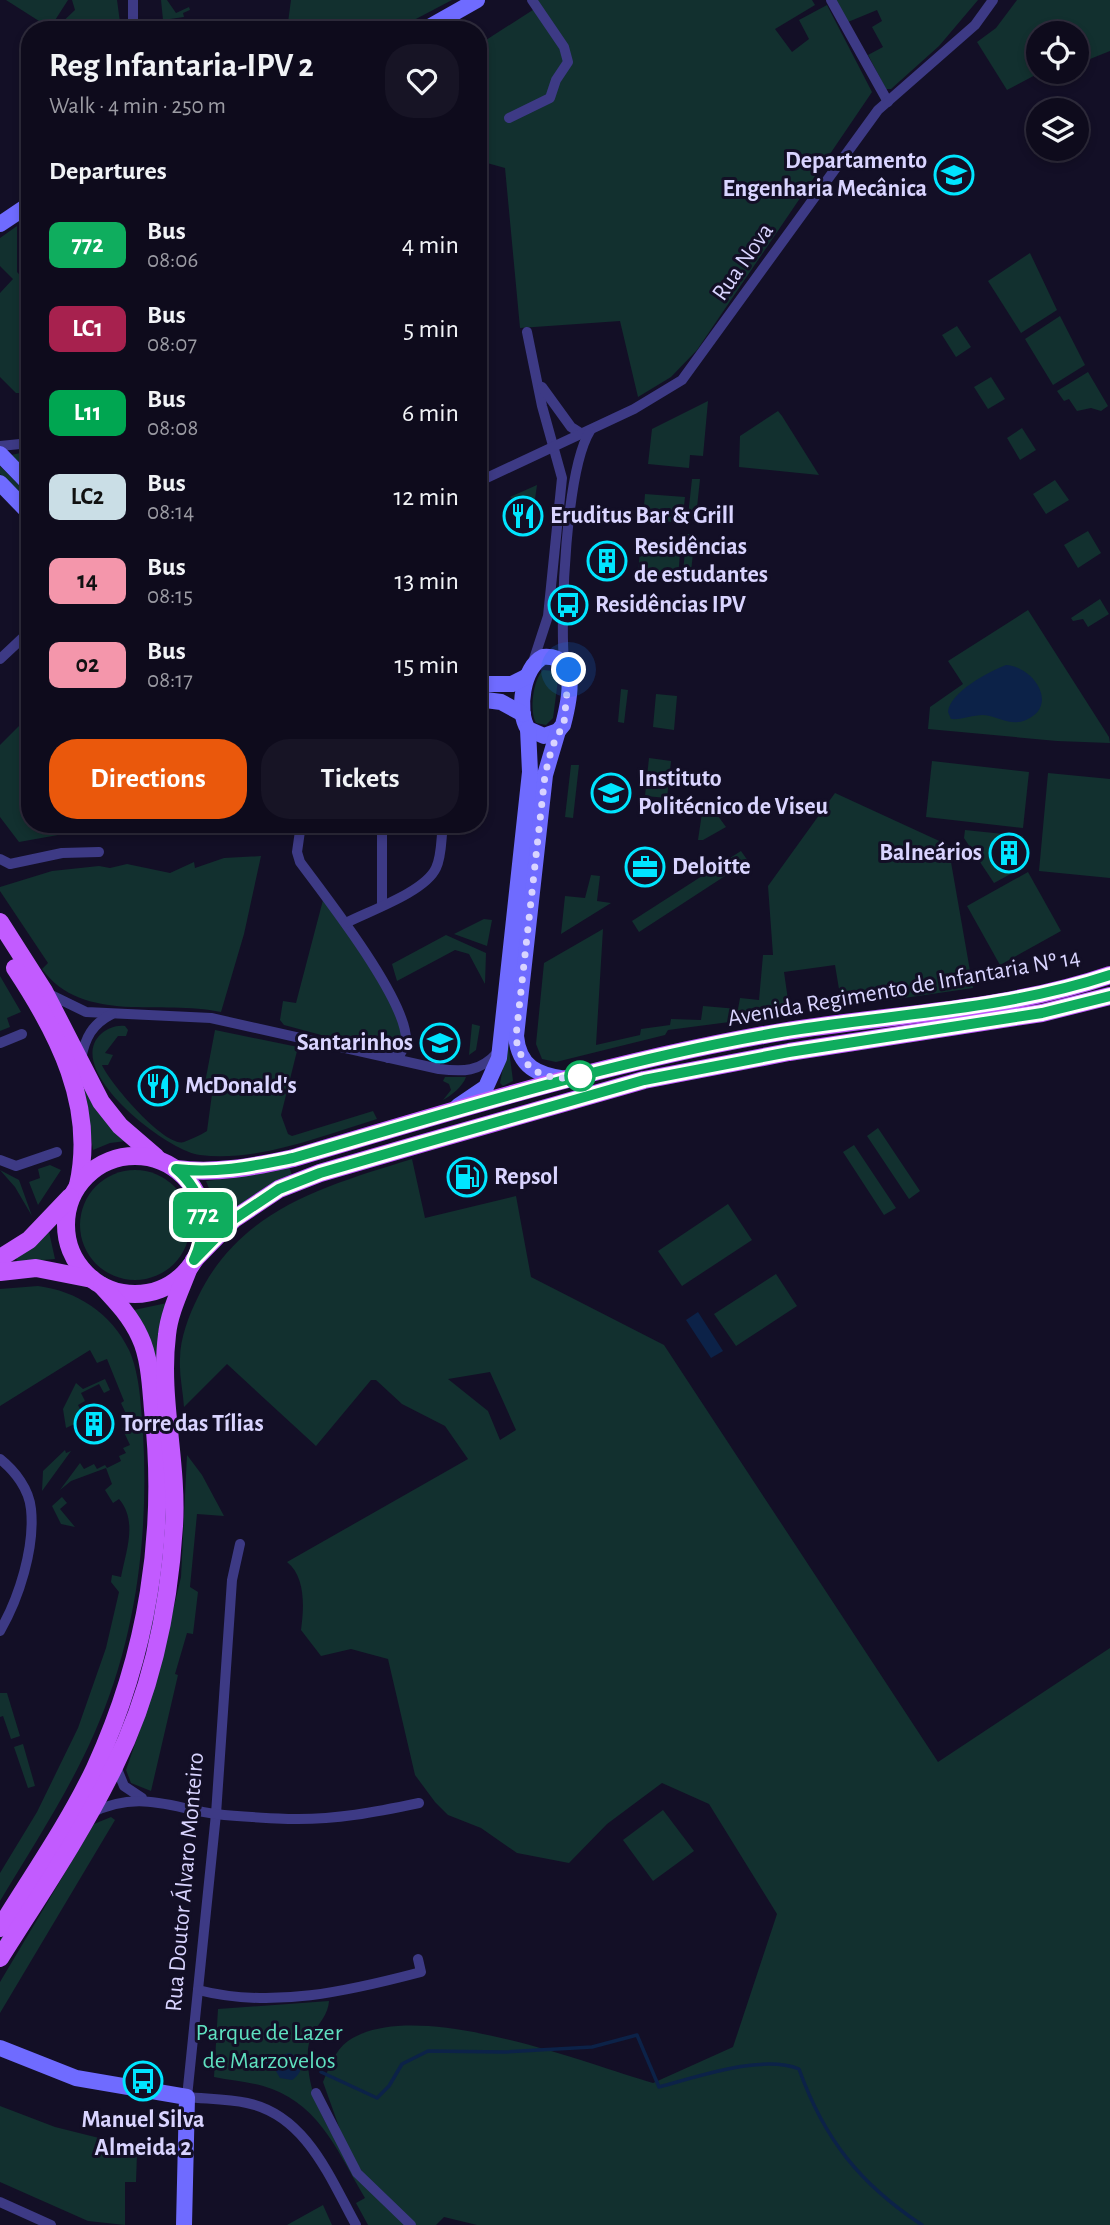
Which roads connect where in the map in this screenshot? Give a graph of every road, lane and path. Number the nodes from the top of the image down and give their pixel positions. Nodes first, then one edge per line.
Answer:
1 (133, 0) edge
2 (477, 0) edge
3 (532, 0) edge
4 (831, 0) edge
5 (993, 0) edge
6 (134, 21) edge
7 (440, 21) edge
8 (888, 102) junction
9 (509, 118) dead end
10 (21, 210) edge
11 (0, 224) edge
12 (527, 332) dead end
13 (537, 378) junction
14 (587, 432) junction
15 (21, 444) edge
16 (0, 446) edge
17 (554, 446) junction
18 (0, 454) edge
19 (21, 476) edge
20 (487, 478) edge
21 (0, 483) edge
22 (21, 505) edge
23 (21, 639) edge
24 (0, 659) edge
25 (564, 662) junction
26 (529, 671) junction
27 (487, 684) edge
28 (487, 700) edge
29 (525, 722) junction
30 (558, 730) junction
31 (300, 833) edge
32 (382, 833) edge
33 (442, 833) edge
34 (99, 852) dead end
35 (0, 859) edge
36 (382, 905) junction
37 (0, 922) edge
38 (346, 923) junction
39 (0, 944) edge
40 (1110, 975) edge
41 (44, 991) junction
42 (1110, 996) edge
43 (117, 1012) junction
44 (22, 1034) dead end
45 (0, 1043) edge
46 (500, 1049) junction
47 (388, 1058) junction
48 (80, 1061) junction
49 (568, 1079) junction
50 (450, 1112) junction
51 (57, 1152) dead end
52 (0, 1160) edge
53 (159, 1160) junction
54 (176, 1169) junction
55 (75, 1190) junction
56 (0, 1258) edge
57 (191, 1265) junction
58 (0, 1272) edge
59 (97, 1282) junction
60 (0, 1459) edge
61 (240, 1545) dead end
62 (0, 1631) edge
63 (116, 1764) junction
64 (148, 1801) junction
65 (419, 1804) dead end
66 (216, 1814) junction
67 (86, 1816) junction
68 (0, 1928) edge
69 (0, 1958) edge
70 (418, 1959) dead end
71 (198, 1990) junction
72 (0, 2048) edge
73 (316, 2093) dead end
74 (187, 2097) junction
75 (0, 2203) edge
76 (51, 2225) edge
77 (184, 2225) edge
78 (356, 2225) edge
79 (411, 2225) edge

1 - 6 street
2 - 7 street
3 - 9 street
4 - 8 street
5 - 8 street, Rua Nova
8 - 14 street, Rua Nova
10 - 11 street
12 - 13 street
13 - 14 street
13 - 17 street
14 - 17 street, Rua Nova
14 - 25 street
15 - 16 street
17 - 20 street, Rua Nova
17 - 26 street
18 - 19 street
21 - 22 street
23 - 24 street
25 - 26 street
25 - 30 street
26 - 27 street
26 - 29 street
28 - 29 street
29 - 30 street
29 - 46 street
30 - 49 street
31 - 38 street
32 - 36 street
33 - 36 street
34 - 35 street
36 - 38 street
37 - 41 main road
38 - 47 street
39 - 55 main road
40 - 49 main road, Avenida Regimento de Infantaria Nº 14
41 - 43 street
41 - 48 main road
42 - 57 main road
43 - 47 street
43 - 48 street
44 - 45 street
46 - 47 street
46 - 50 street
48 - 53 main road
49 - 50 main road, Avenida Regimento de Infantaria Nº 14
50 - 54 main road, Avenida Regimento de Infantaria Nº 14
51 - 52 street
53 - 54 main road
53 - 55 main road
54 - 57 main road
55 - 56 main road
55 - 59 main road
57 - 59 main road
57 - 63 main road
58 - 59 main road
59 - 68 main road
60 - 62 street
61 - 66 street, Rua Doutor Álvaro Monteiro
63 - 64 street
63 - 67 main road
64 - 66 street
64 - 67 street
65 - 66 street
66 - 71 street, Rua Doutor Álvaro Monteiro
67 - 69 main road
70 - 71 street
71 - 74 street, Rua Doutor Álvaro Monteiro
72 - 74 street
73 - 79 street
74 - 77 street, Rua Doutor Álvaro Monteiro
74 - 78 street
75 - 76 street

